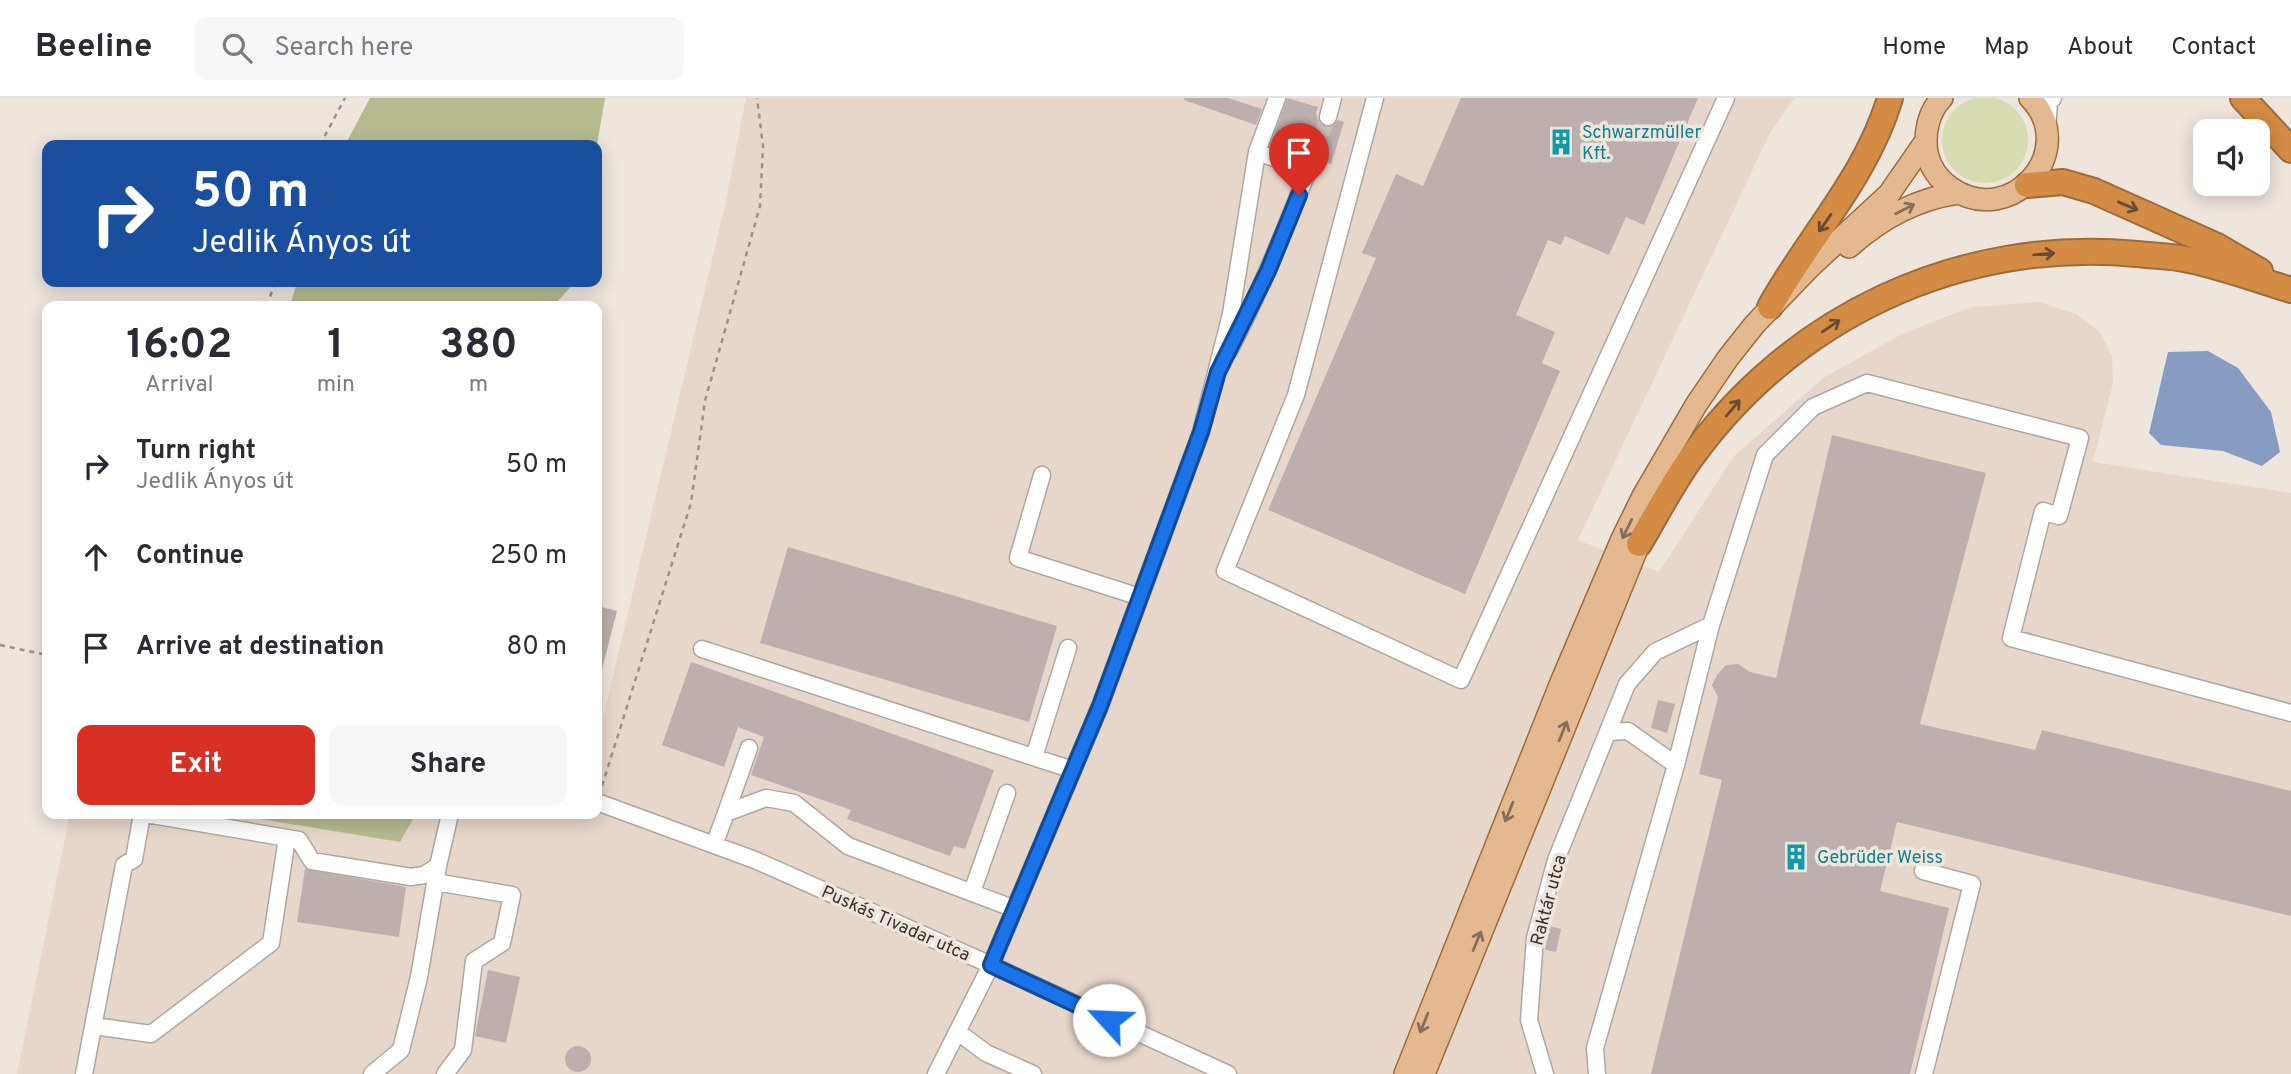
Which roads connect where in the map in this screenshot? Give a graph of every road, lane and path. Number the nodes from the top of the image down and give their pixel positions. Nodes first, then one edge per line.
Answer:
1 (345, 98) edge
2 (757, 98) edge
3 (1277, 98) edge
4 (1333, 98) edge
5 (1375, 98) edge
6 (1726, 98) edge
7 (1891, 98) edge
8 (1942, 98) edge
9 (2030, 98) edge
10 (2053, 98) edge
11 (2243, 98) edge
12 (1328, 117) tunnel mouth
13 (2047, 135) junction
14 (323, 140) edge
15 (1926, 142) junction
16 (2291, 150) edge
17 (1257, 152) junction
18 (2027, 185) junction
19 (1958, 193) junction
20 (2291, 290) edge
21 (1770, 307) junction
22 (1218, 372) junction
23 (1042, 475) dead end
24 (1639, 544) junction
25 (1140, 597) junction
26 (1711, 625) junction
27 (0, 645) edge
28 (1068, 648) dead end
29 (702, 649) dead end
30 (42, 654) edge
31 (2291, 713) edge
32 (1608, 732) junction
33 (749, 748) dead end
34 (1034, 757) junction
35 (1676, 765) junction
36 (1073, 770) junction
37 (602, 786) edge
38 (1007, 793) dead end
39 (602, 804) edge
40 (726, 813) junction
41 (143, 819) edge
42 (174, 819) edge
43 (449, 819) edge
44 (287, 838) junction
45 (714, 845) junction
46 (1923, 871) dead end
47 (437, 874) junction
48 (972, 892) junction
49 (1015, 909) junction
50 (991, 965) junction
51 (94, 1026) junction
52 (958, 1032) junction
53 (84, 1074) edge
54 (372, 1074) edge
55 (445, 1074) edge
56 (936, 1074) edge
57 (1033, 1074) edge
58 (1228, 1074) edge
59 (1405, 1074) edge
60 (1424, 1074) edge
61 (1545, 1074) edge
62 (1597, 1074) edge
63 (1924, 1074) edge

1 - 14 path
2 - 37 path
3 - 17 street
4 - 12 street
5 - 6 street
7 -> 21 highway
8 - 15 main road
9 - 13 main road
10 - 13 street
11 - 16 highway
13 - 18 main road
15 - 19 main road
15 - 21 main road
17 - 22 street
17 - 22 street
18 - 19 main road
18 -> 20 highway
24 -> 19 main road
24 -> 20 highway
21 -> 59 main road
22 - 25 street
23 - 25 street
60 -> 24 main road
25 - 36 street
26 - 31 street
26 - 32 street, Raktár utca
26 - 35 street
27 - 30 path
28 - 34 street
29 - 34 street
32 - 35 street
32 - 61 street, Raktár utca
33 - 40 street
34 - 36 street
35 - 62 street
36 - 49 street
38 - 48 street
39 - 45 street, Puskás Tivadar utca
40 - 45 street
40 - 48 street
41 - 51 street
42 - 44 street
43 - 47 street
44 - 47 street
44 - 51 street
45 - 50 street, Puskás Tivadar utca
46 - 63 street
47 - 54 street
47 - 55 street
48 - 49 street
49 - 50 street
50 - 52 street
50 - 58 street, Puskás Tivadar utca
51 - 53 street
52 - 56 street
52 - 57 street

